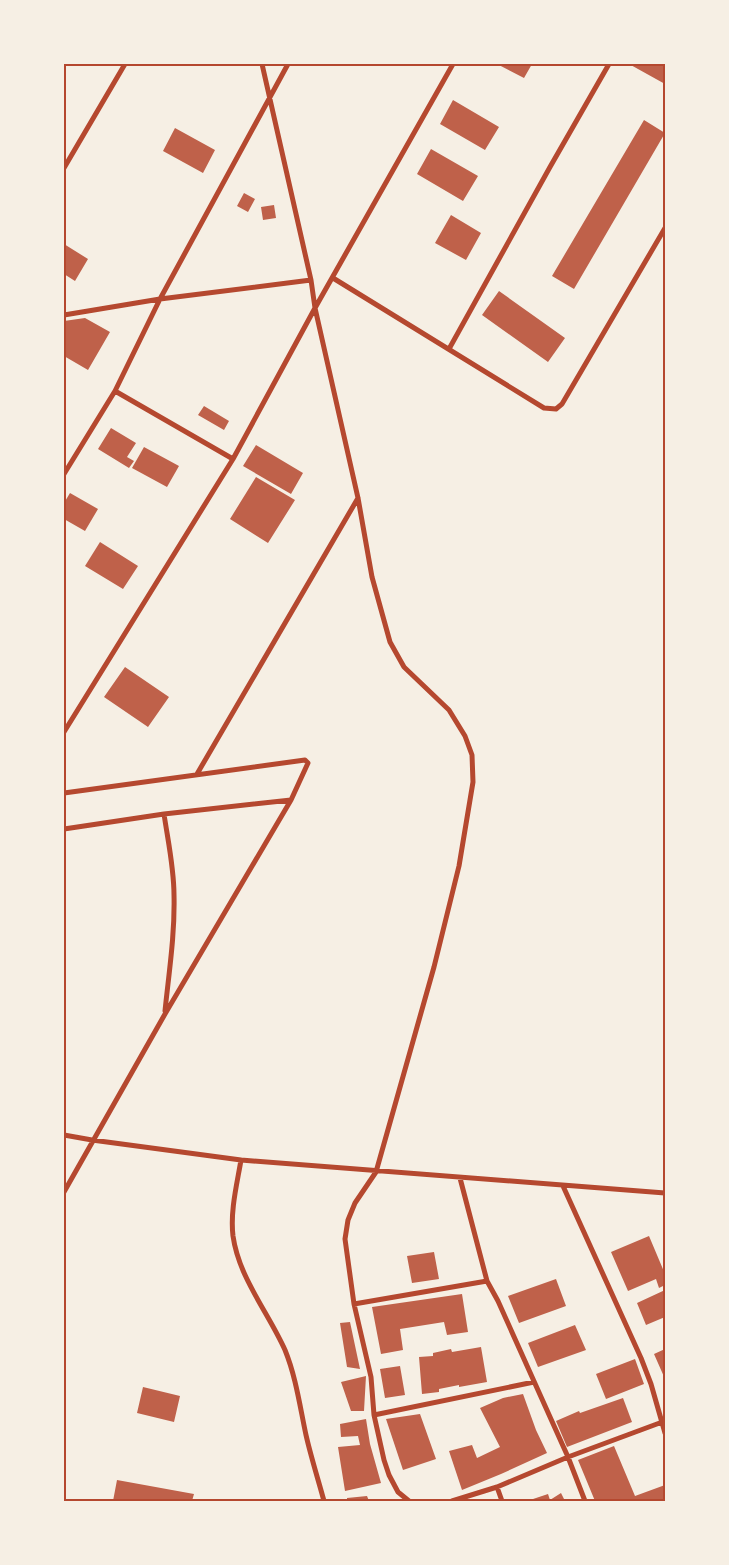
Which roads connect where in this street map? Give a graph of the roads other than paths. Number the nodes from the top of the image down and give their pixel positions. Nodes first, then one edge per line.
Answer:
1 (125, 64) edge
2 (262, 64) edge
3 (288, 64) edge
4 (453, 64) edge
5 (609, 64) edge
6 (270, 95) junction
7 (64, 168) edge
8 (665, 228) edge
9 (333, 278) junction
10 (311, 280) junction
11 (160, 299) junction
12 (315, 308) junction
13 (64, 315) edge
14 (449, 349) junction
15 (115, 391) junction
16 (232, 459) junction
17 (64, 474) edge
18 (358, 498) junction
19 (64, 732) edge
20 (197, 774) junction
21 (64, 792) edge
22 (291, 800) junction
23 (164, 814) junction
24 (64, 829) edge
25 (165, 1014) junction
26 (64, 1135) edge
27 (92, 1140) junction
28 (241, 1160) junction
29 (376, 1172) junction
30 (460, 1178) junction
31 (563, 1186) junction
32 (64, 1192) edge
33 (665, 1193) edge
34 (487, 1281) junction
35 (354, 1304) junction
36 (534, 1382) junction
37 (374, 1415) junction
38 (663, 1422) edge
39 (665, 1433) edge
40 (568, 1457) junction
41 (497, 1487) junction
42 (324, 1501) edge
43 (409, 1501) edge
44 (452, 1501) edge
45 (502, 1501) edge
46 (585, 1501) edge

1 - 7 street
2 - 6 street
3 - 6 street
4 - 9 street
5 - 14 street
6 - 10 street
6 - 11 street
8 - 14 street
9 - 12 street
9 - 14 street
10 - 11 street
10 - 12 street
11 - 13 street
11 - 15 street
12 - 16 street
12 - 18 street
15 - 16 street
15 - 17 street
16 - 19 street
18 - 20 street
18 - 29 street
20 - 21 street
20 - 22 street
22 - 23 street
22 - 25 street
23 - 24 street
23 - 25 street
25 - 27 street
26 - 27 street
27 - 28 street
27 - 32 street
28 - 29 street
28 - 42 street
29 - 30 street
29 - 35 street
30 - 31 street
30 - 34 street
31 - 33 street
31 - 38 street
34 - 35 street
34 - 36 street
35 - 37 street
36 - 37 street
36 - 40 street
37 - 43 street
38 - 39 street
38 - 40 street
40 - 41 street
40 - 46 street
41 - 44 street
41 - 45 street

